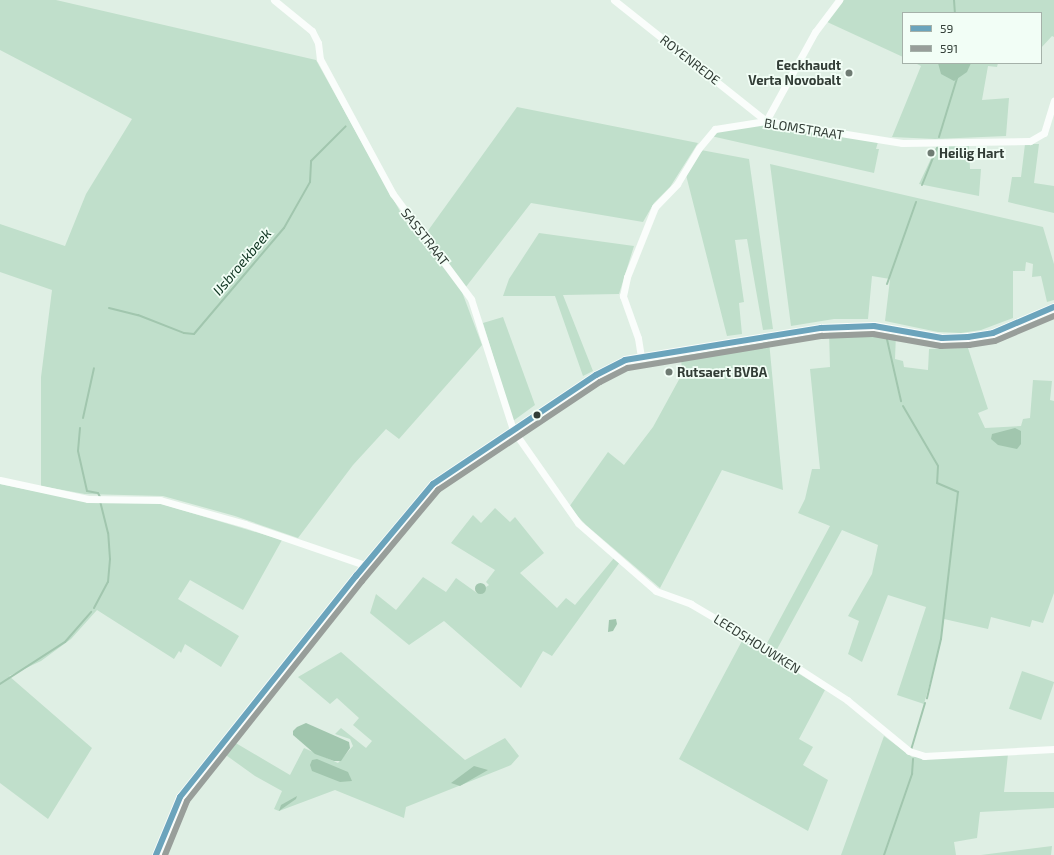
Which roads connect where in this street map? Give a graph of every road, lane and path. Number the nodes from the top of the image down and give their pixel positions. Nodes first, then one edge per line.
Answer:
1 (274, 0) edge
2 (614, 0) edge
3 (839, 0) edge
4 (1054, 101) edge
5 (766, 121) junction
6 (1054, 307) edge
7 (641, 357) junction
8 (513, 430) junction
9 (0, 480) edge
10 (365, 565) junction
11 (1054, 749) edge
12 (156, 855) edge

1 - 8 street, SASSTRAAT
2 - 5 street, ROYENREDE
3 - 5 street
4 - 5 street, BLOMSTRAAT
5 - 7 street, BLOMSTRAAT
6 - 7 street
7 - 8 street
8 - 10 street
8 - 11 street, LEEDSHOUWKEN
9 - 10 street
10 - 12 street

